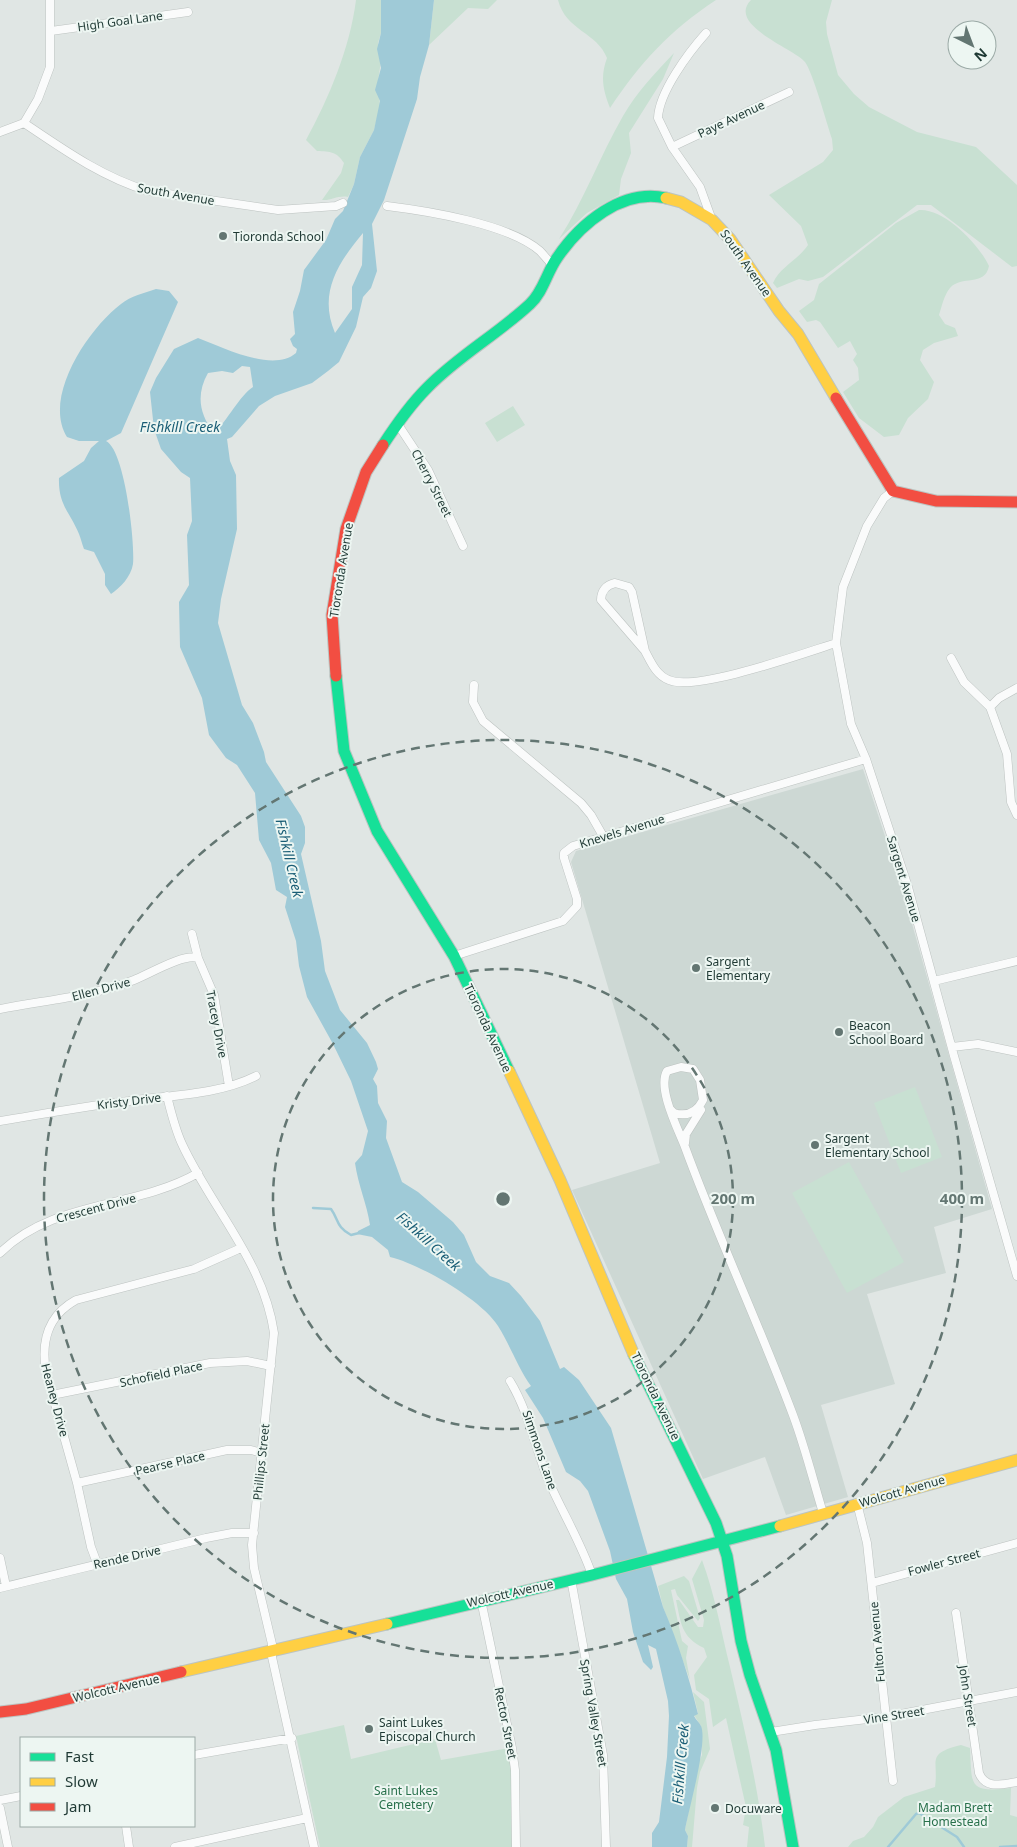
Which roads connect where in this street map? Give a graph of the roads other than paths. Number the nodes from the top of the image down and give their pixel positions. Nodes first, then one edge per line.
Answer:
1 (50, 0) edge
2 (188, 12) dead end
3 (52, 31) junction
4 (706, 33) dead end
5 (789, 92) dead end
6 (24, 124) junction
7 (0, 132) edge
8 (672, 147) junction
9 (343, 203) dead end
10 (387, 206) dead end
11 (712, 220) junction
12 (553, 265) junction
13 (397, 423) junction
14 (893, 491) junction
15 (1017, 502) edge
16 (463, 546) dead end
17 (836, 643) junction
18 (645, 651) junction
19 (951, 658) dead end
20 (474, 685) dead end
21 (1017, 688) edge
22 (990, 707) junction
23 (866, 759) junction
24 (1017, 815) edge
25 (603, 836) junction
26 (192, 934) dead end
27 (454, 956) junction
28 (198, 958) junction
29 (1017, 961) edge
30 (934, 982) junction
31 (0, 1009) edge
32 (952, 1047) junction
33 (1017, 1052) edge
34 (256, 1076) dead end
35 (229, 1086) junction
36 (167, 1096) junction
37 (703, 1100) junction
38 (670, 1108) junction
39 (0, 1121) edge
40 (685, 1148) junction
41 (198, 1173) junction
42 (1013, 1243) edge
43 (241, 1248) junction
44 (0, 1253) edge
45 (1017, 1276) edge
46 (271, 1366) junction
47 (510, 1381) dead end
48 (52, 1395) junction
49 (262, 1454) junction
50 (1017, 1460) edge
51 (78, 1483) junction
52 (857, 1504) junction
53 (823, 1513) junction
54 (254, 1533) junction
55 (718, 1543) junction
56 (1017, 1543) edge
57 (0, 1558) edge
58 (97, 1563) junction
59 (595, 1574) junction
60 (571, 1579) junction
61 (872, 1583) junction
62 (3, 1587) edge
63 (481, 1600) junction
64 (956, 1612) dead end
65 (273, 1650) junction
66 (1017, 1692) edge
67 (968, 1702) junction
68 (0, 1712) edge
69 (885, 1717) junction
70 (770, 1732) junction
71 (292, 1738) junction
72 (195, 1755) edge
73 (893, 1781) dead end
74 (1017, 1782) edge
75 (20, 1796) edge
76 (0, 1800) edge
77 (0, 1808) edge
78 (307, 1818) junction
79 (126, 1827) edge
80 (8, 1847) edge
81 (130, 1847) edge
82 (174, 1847) edge
83 (314, 1847) edge
84 (516, 1847) edge
85 (606, 1847) edge
86 (793, 1847) edge

1 - 3 street
2 - 3 street, High Goal Lane
3 - 6 street
4 - 8 street
5 - 8 street, Paye Avenue
6 - 7 street
6 - 9 street, South Avenue
8 - 11 street
10 - 12 street
11 - 12 street, South Avenue
11 - 14 street, South Avenue
12 - 13 street, Tioronda Avenue
13 - 16 street, Cherry Street
13 - 27 street, Tioronda Avenue
14 - 15 street
14 - 17 street, Sargent Avenue
17 - 18 street
17 - 23 street, Sargent Avenue
18 - 18 street
19 - 22 street
20 - 25 street
21 - 22 street
22 - 24 street
23 - 25 street, Knevels Avenue
23 - 30 street, Sargent Avenue
25 - 27 street, Knevels Avenue
26 - 28 street, Tracey Drive
27 - 55 street, Tioronda Avenue
28 - 31 street, Ellen Drive
28 - 35 street, Tracey Drive
29 - 30 street
30 - 32 street, Sargent Avenue
32 - 33 street
32 - 42 street, Sargent Avenue
34 - 35 street, Kristy Drive
35 - 36 street, Kristy Drive
36 - 39 street, Kristy Drive
36 - 41 street, Phillips Street
37 - 38 street
37 - 38 street
37 - 40 street
38 - 40 street
40 - 53 street
41 - 43 street, Phillips Street
41 - 44 street, Crescent Drive
42 - 45 street, Sargent Avenue
43 - 46 street, Phillips Street
43 - 48 street, Heaney Drive
46 - 48 street, Schofield Place
46 - 49 street, Phillips Street
47 - 59 street, Simmons Lane
48 - 51 street, Heaney Drive
49 - 51 street, Pearse Place
49 - 54 street, Phillips Street
50 - 52 street, Wolcott Avenue
51 - 58 street, Heaney Drive
52 - 53 street, Wolcott Avenue
52 - 61 street, Fulton Avenue
53 - 55 street, Wolcott Avenue
54 - 58 street, Rende Drive
54 - 65 street, Phillips Street
55 - 59 street, Wolcott Avenue
55 - 70 street, Tioronda Avenue
56 - 61 street, Fowler Street
57 - 62 street
58 - 62 street, Rende Drive
59 - 60 street, Wolcott Avenue
60 - 63 street, Wolcott Avenue
60 - 85 street, Spring Valley Street
61 - 69 street, Fulton Avenue
63 - 65 street, Wolcott Avenue
63 - 84 street, Rector Street
64 - 67 street, John Street
65 - 68 street, Wolcott Avenue
65 - 71 street, Phillips Street
66 - 67 street, Vine Street
67 - 69 street, Vine Street
67 - 74 street, John Street
69 - 70 street, Vine Street
69 - 73 street, Fulton Avenue
70 - 86 street, Tioronda Avenue
71 - 72 street
71 - 78 street, Phillips Street
75 - 76 street
77 - 80 street
78 - 82 street
78 - 83 street, Phillips Street
79 - 81 street

